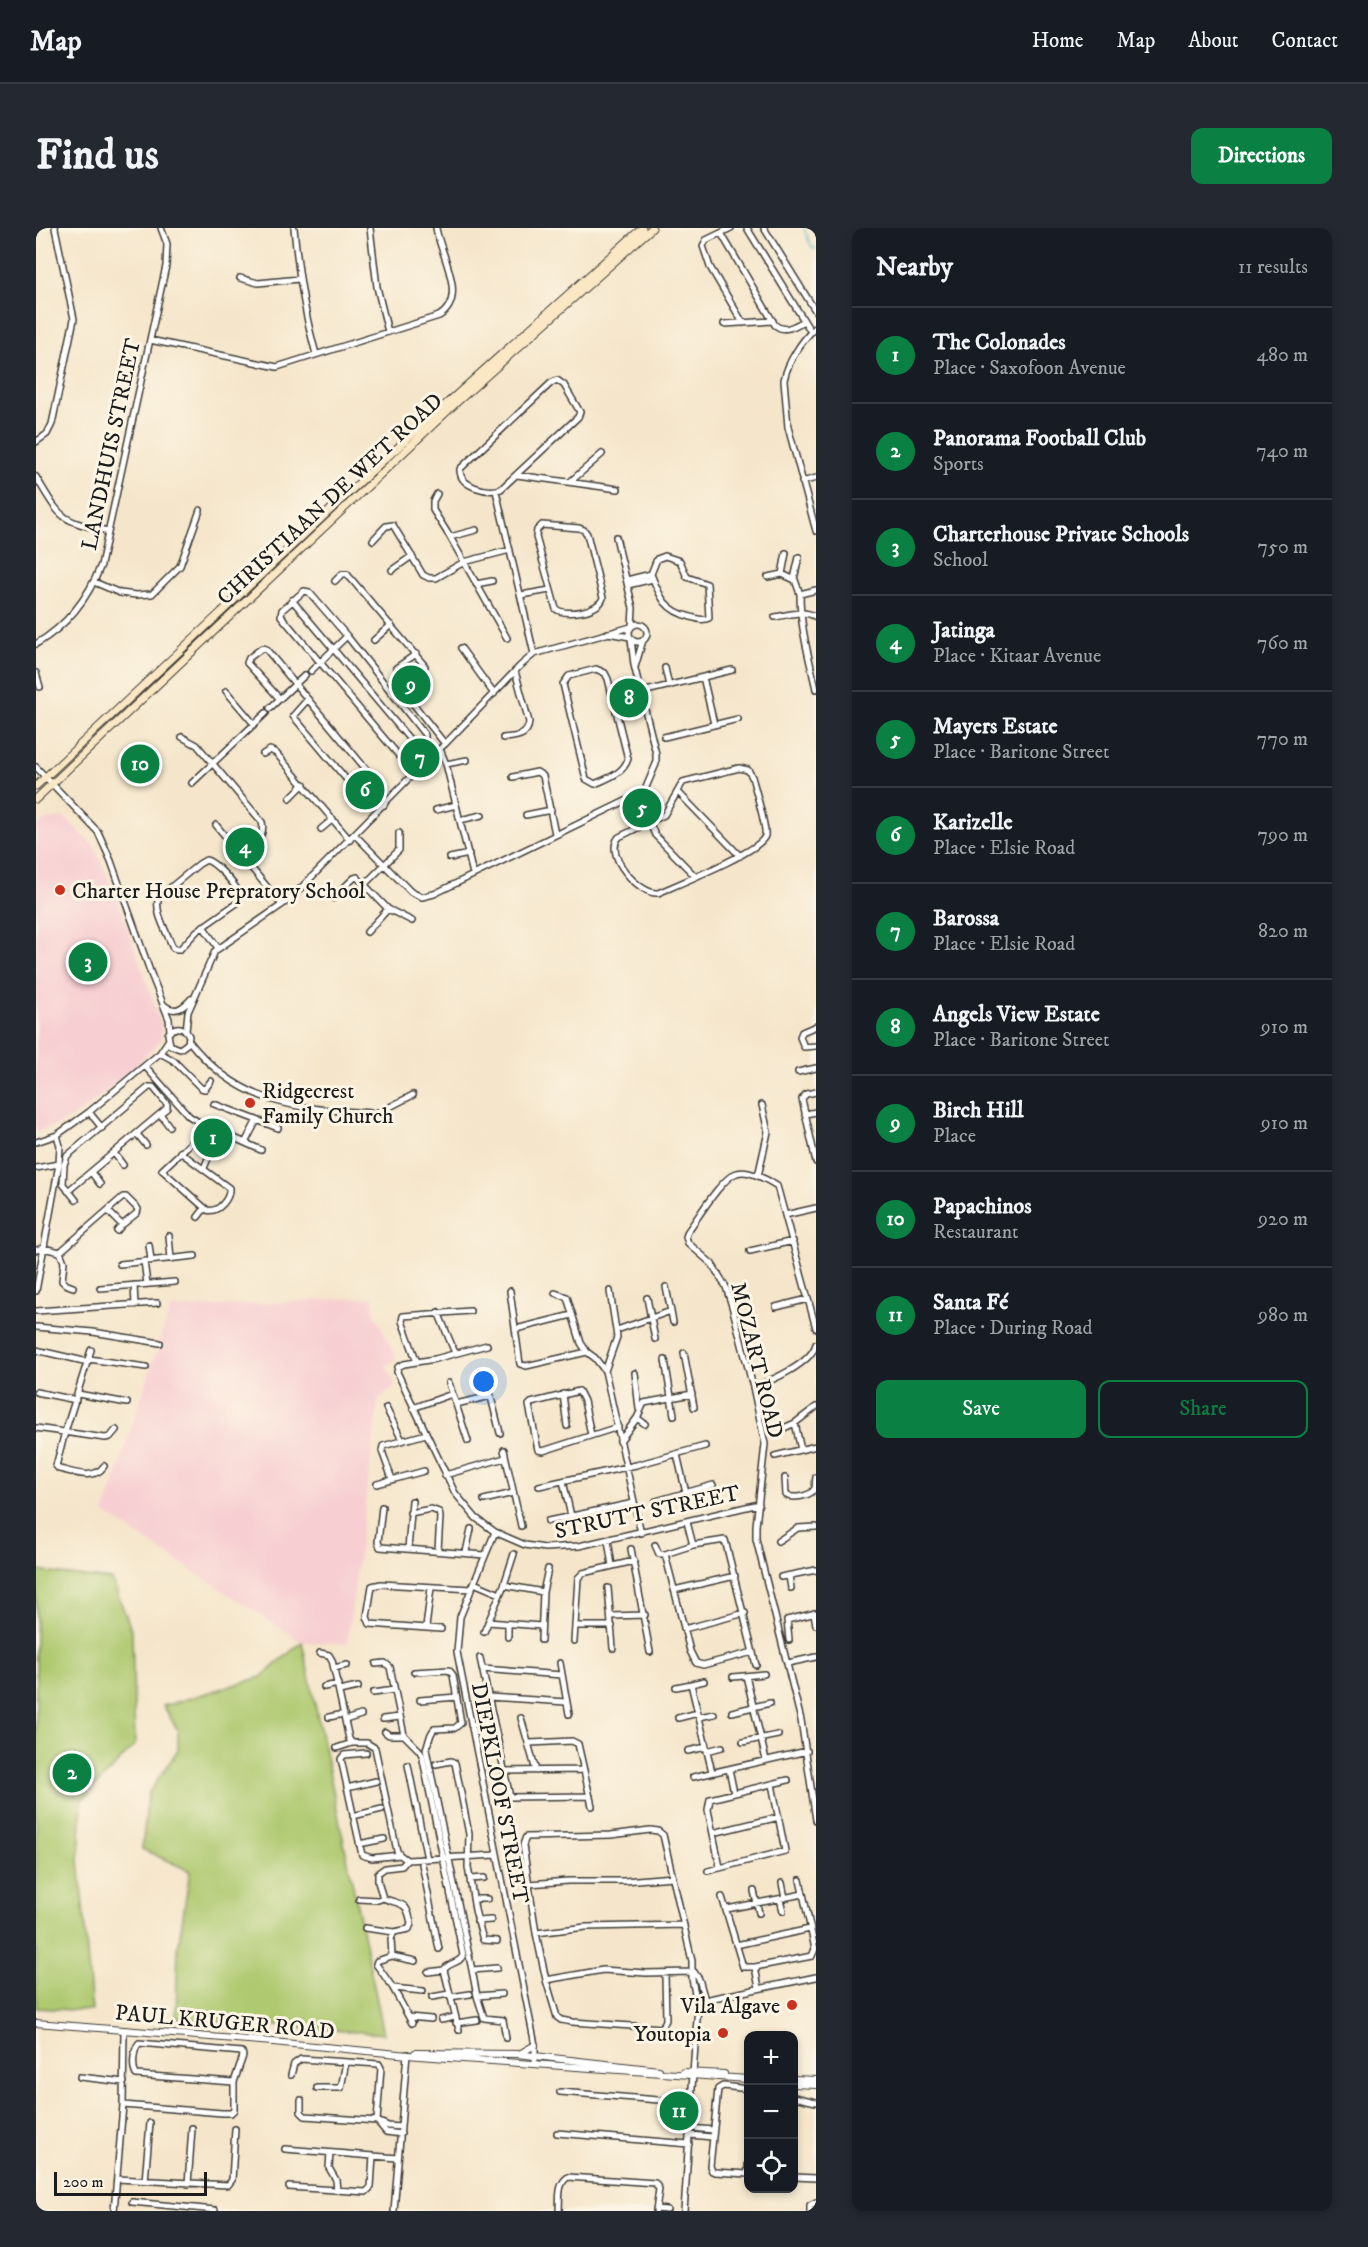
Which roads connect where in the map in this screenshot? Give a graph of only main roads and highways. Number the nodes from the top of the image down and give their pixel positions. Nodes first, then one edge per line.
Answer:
1 (642, 228) edge
2 (652, 228) edge
3 (36, 786) edge
4 (36, 799) edge

1 - 3 main road, CHRISTIAAN DE WET ROAD
2 - 4 main road, CHRISTIAAN DE WET ROAD

